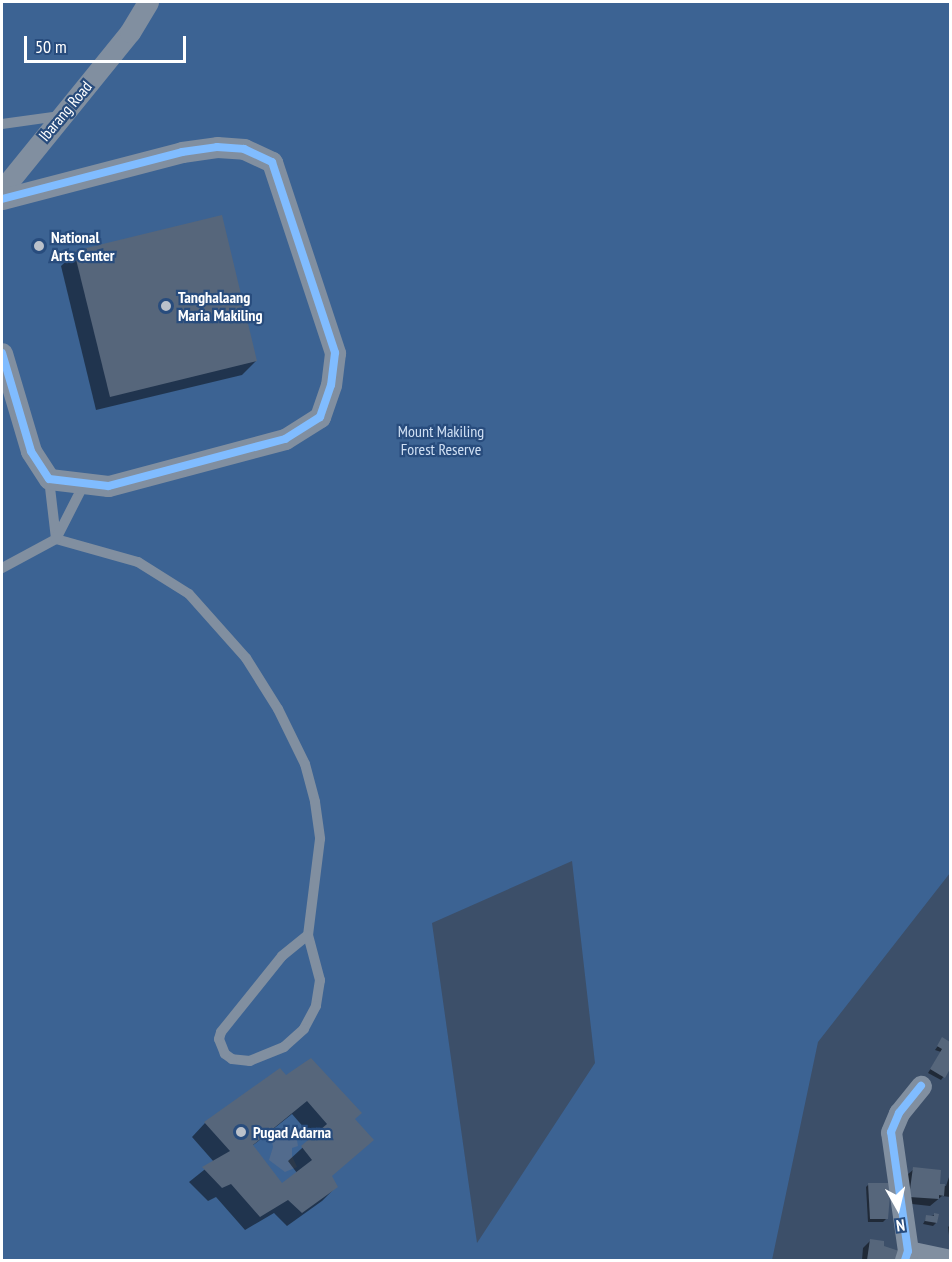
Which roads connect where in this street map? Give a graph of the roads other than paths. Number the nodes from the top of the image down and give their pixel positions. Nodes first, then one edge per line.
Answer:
1 (148, 2) edge
2 (60, 116) junction
3 (2, 124) edge
4 (2, 190) edge
5 (2, 199) edge
6 (2, 353) edge
7 (49, 478) junction
8 (84, 484) junction
9 (56, 539) junction
10 (2, 568) edge
11 (308, 935) junction
12 (921, 1086) dead end
13 (907, 1256) edge
14 (951, 1260) edge

1 - 2 street, Ibarang Road
2 - 3 lane
2 - 4 street, Ibarang Road
5 - 8 street
6 - 7 street
7 - 8 street
7 - 9 lane
8 - 9 lane
9 - 10 lane
9 - 11 lane
11 - 11 lane
12 - 13 street
13 - 14 street

